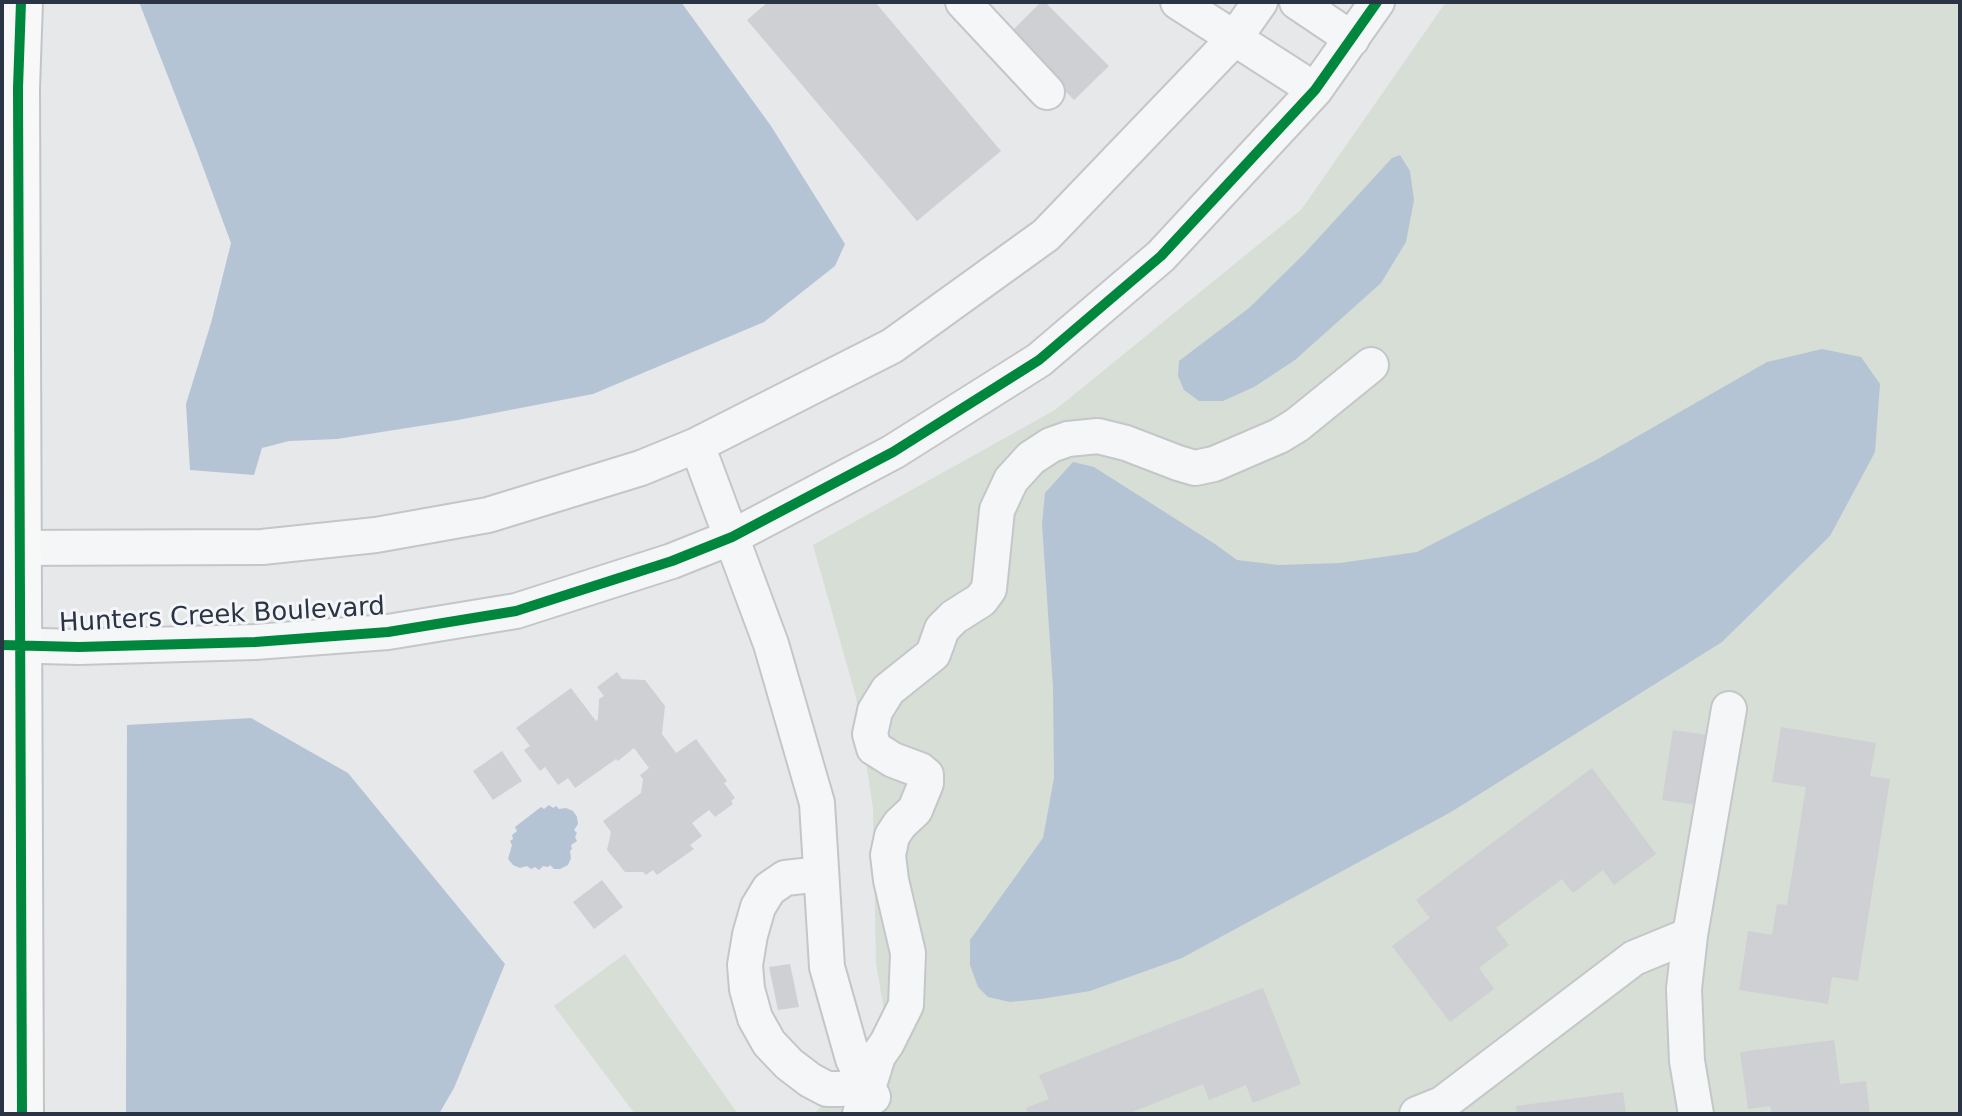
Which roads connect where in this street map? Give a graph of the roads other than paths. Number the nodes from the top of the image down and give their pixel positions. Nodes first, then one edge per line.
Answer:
1 (21, 2) edge
2 (963, 2) edge
3 (1178, 2) edge
4 (1260, 2) edge
5 (1297, 2) edge
6 (1377, 2) edge
7 (1234, 39) junction
8 (1352, 39) junction
9 (1315, 90) junction
10 (1047, 92) dead end
11 (1371, 365) dead end
12 (697, 445) junction
13 (732, 537) junction
14 (11, 548) edge
15 (12, 646) edge
16 (1729, 709) dead end
17 (821, 874) junction
18 (1690, 935) junction
19 (869, 1100) edge
20 (22, 1114) edge
21 (1417, 1114) edge
22 (1696, 1114) edge

1 - 14 main road
2 - 10 street
3 - 7 street
4 - 7 street
5 - 8 street
6 - 8 street, Hunters Creek Boulevard
7 - 9 street
7 - 12 street
8 - 9 street, Hunters Creek Boulevard
9 - 13 street, Hunters Creek Boulevard
11 - 19 street
12 - 13 street
12 - 14 street
13 - 15 street, Hunters Creek Boulevard
13 - 17 street
14 - 15 main road
15 - 20 main road
16 - 18 street
17 - 19 street
17 - 19 street
18 - 21 street
18 - 22 street

